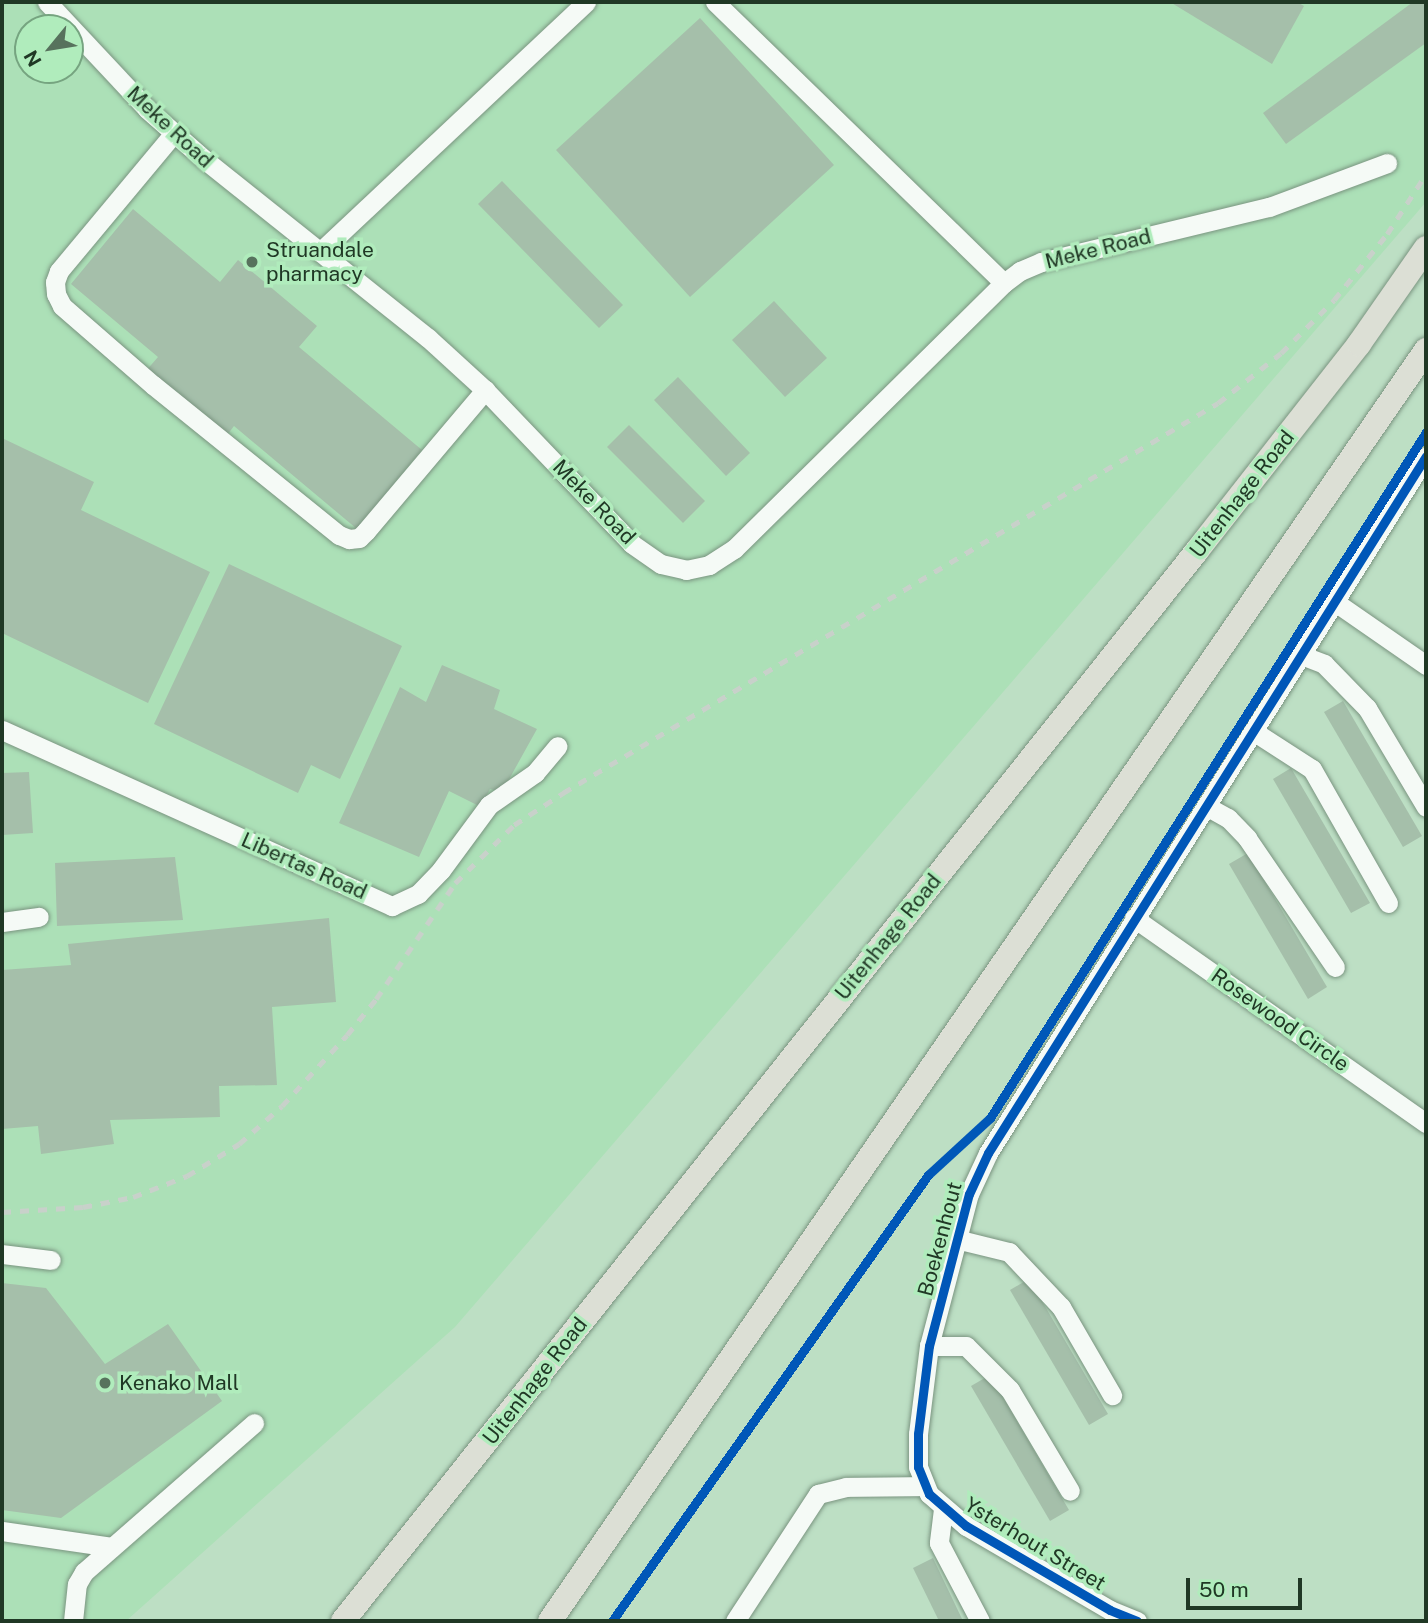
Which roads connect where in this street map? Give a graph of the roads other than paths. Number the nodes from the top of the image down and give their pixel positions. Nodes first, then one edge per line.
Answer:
1 (47, 2) edge
2 (586, 2) edge
3 (715, 2) edge
4 (174, 133) junction
5 (1388, 163) dead end
6 (1426, 248) edge
7 (320, 252) junction
8 (1004, 283) junction
9 (1426, 350) edge
10 (485, 390) junction
11 (1426, 456) edge
12 (1335, 602) junction
13 (1301, 655) junction
14 (1426, 665) edge
15 (2, 730) edge
16 (1254, 731) junction
17 (558, 746) dead end
18 (1206, 806) junction
19 (1426, 807) edge
20 (1388, 902) dead end
21 (39, 917) dead end
22 (1134, 918) junction
23 (2, 922) edge
24 (1335, 967) dead end
25 (1426, 1122) edge
26 (956, 1240) junction
27 (2, 1254) edge
28 (51, 1260) dead end
29 (929, 1346) junction
30 (1112, 1395) dead end
31 (254, 1423) dead end
32 (924, 1486) junction
33 (1070, 1491) dead end
34 (943, 1508) junction
35 (2, 1531) edge
36 (112, 1548) junction
37 (73, 1621) edge
38 (344, 1621) edge
39 (550, 1621) edge
40 (735, 1621) edge
41 (980, 1621) edge
42 (1137, 1621) edge

1 - 4 street, Meke Road
2 - 7 street
3 - 8 street
4 - 7 street, Meke Road
4 - 10 street
5 - 8 street, Meke Road
6 - 38 main road, Uitenhage Road
7 - 10 street, Meke Road
8 - 10 street, Meke Road
9 - 39 main road
11 - 12 street, Boekenhout
12 - 13 street, Boekenhout
12 - 14 street
13 - 16 street, Boekenhout
13 - 19 street
15 - 17 street, Libertas Road
16 - 18 street, Boekenhout
16 - 20 street
18 - 22 street, Boekenhout
18 - 24 street
21 - 23 street
22 - 25 street, Rosewood Circle
22 - 26 street, Boekenhout
26 - 29 street, Boekenhout
26 - 30 street
27 - 28 street
29 - 32 street, Boekenhout
29 - 33 street
31 - 36 street
32 - 34 street, Ysterhout Street
32 - 40 street
34 - 41 street
34 - 42 street, Ysterhout Street
35 - 36 street
36 - 37 street

